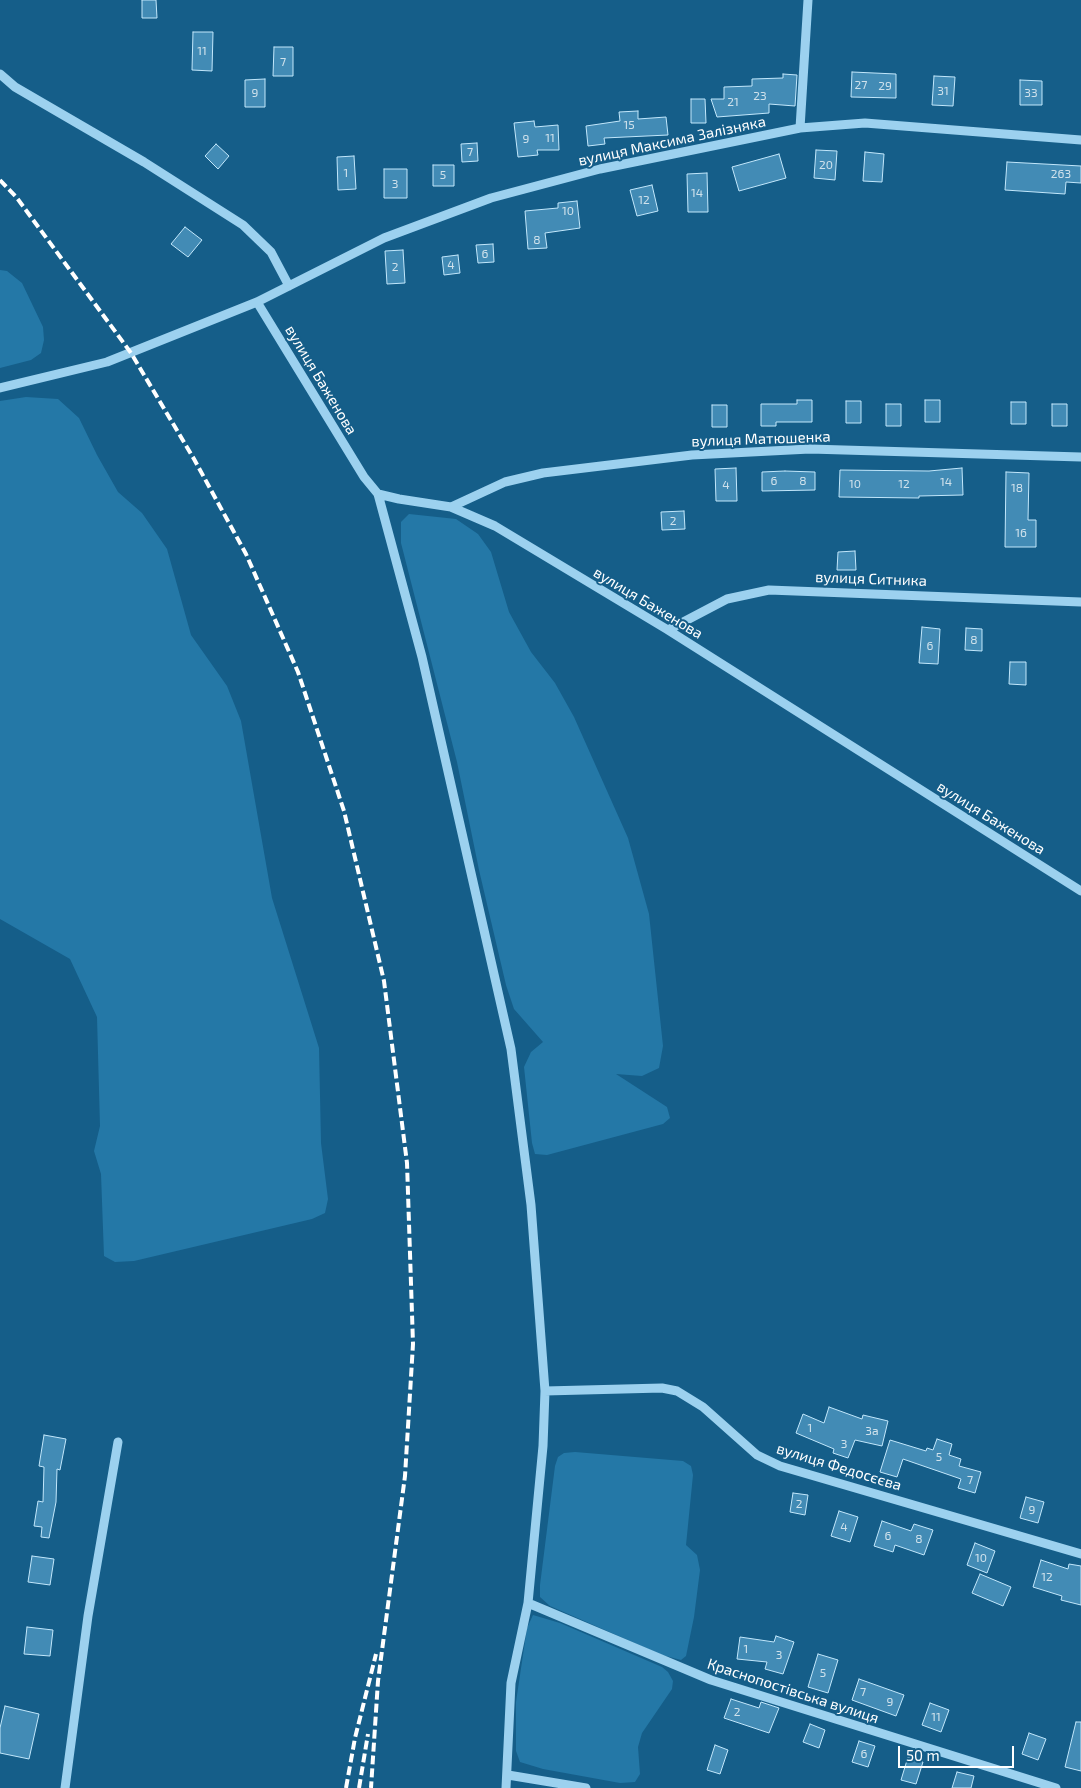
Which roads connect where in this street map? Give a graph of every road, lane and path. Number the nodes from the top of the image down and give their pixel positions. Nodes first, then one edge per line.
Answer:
1 (808, 0) edge
2 (0, 74) edge
3 (800, 128) junction
4 (1081, 140) edge
5 (289, 286) junction
6 (257, 302) junction
7 (0, 388) edge
8 (1081, 457) edge
9 (378, 494) junction
10 (450, 507) junction
11 (1081, 602) edge
12 (668, 630) junction
13 (1081, 890) edge
14 (545, 1391) junction
15 (118, 1442) dead end
16 (1081, 1554) edge
17 (528, 1603) junction
18 (508, 1775) junction
19 (65, 1788) edge
20 (506, 1788) edge
21 (586, 1788) edge
22 (1056, 1788) edge

1 - 3 street
2 - 5 street
3 - 4 street, вулиця Максима Залізняка
3 - 5 street, вулиця Максима Залізняка
5 - 6 street, вулиця Максима Залізняка
6 - 7 street, вулиця Максима Залізняка
6 - 9 street, вулиця Баженова
8 - 10 street, вулиця Матюшенка
9 - 10 street, вулиця Баженова
9 - 14 street
10 - 12 street, вулиця Баженова
11 - 12 street, вулиця Ситника
12 - 13 street, вулиця Баженова
14 - 16 street, вулиця Федосєєва
14 - 17 street
15 - 19 street
17 - 18 street
17 - 22 street, Краснопостівська вулиця
18 - 20 street
18 - 21 street

